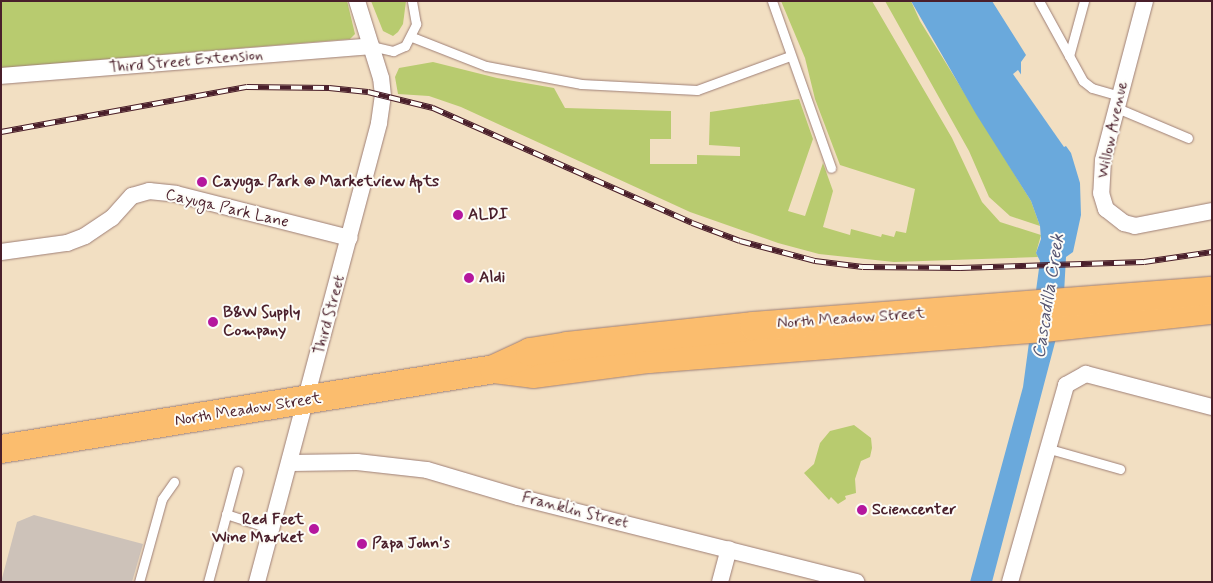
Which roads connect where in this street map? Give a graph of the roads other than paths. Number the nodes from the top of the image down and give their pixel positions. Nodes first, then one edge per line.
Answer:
1 (357, 1) edge
2 (412, 1) edge
3 (772, 1) edge
4 (1039, 1) edge
5 (1084, 1) edge
6 (1145, 1) edge
7 (412, 37) junction
8 (371, 46) junction
9 (790, 56) junction
10 (1069, 56) junction
11 (1, 76) edge
12 (1118, 102) junction
13 (1188, 138) dead end
14 (831, 168) dead end
15 (1212, 211) edge
16 (350, 238) junction
17 (1, 252) edge
18 (1212, 290) edge
19 (1212, 310) edge
20 (1093, 312) junction
21 (307, 401) junction
22 (1212, 407) edge
23 (1046, 448) junction
24 (1, 449) edge
25 (291, 463) junction
26 (1120, 468) dead end
27 (238, 472) dead end
28 (174, 482) dead end
29 (226, 514) junction
30 (272, 529) junction
31 (729, 549) junction
32 (139, 582) edge
33 (208, 582) edge
34 (257, 582) edge
35 (720, 582) edge
36 (856, 582) edge
37 (1010, 582) edge

1 - 8 street, Third Street
2 - 7 lane
3 - 9 lane
4 - 10 lane
5 - 10 lane
6 - 12 street, Willow Avenue
7 - 8 lane
7 - 9 lane
8 - 11 street, Third Street Extension
8 - 16 street, Third Street
9 - 14 lane
10 - 12 lane
12 - 13 lane
12 - 15 street, Willow Avenue
16 - 17 street, Cayuga Park Lane
16 - 21 street, Third Street
18 - 20 highway, North Meadow Street
19 - 20 highway, North Meadow Street
20 - 21 highway, North Meadow Street
21 - 24 highway, North Meadow Street
21 - 25 street, Third Street
22 - 23 street
23 - 26 lane
23 - 37 street
25 - 30 street, Third Street
25 - 31 street, Franklin Street
27 - 29 lane
28 - 32 lane
29 - 30 lane
29 - 33 lane
30 - 34 street, Third Street
31 - 35 street
31 - 36 street, Franklin Street

